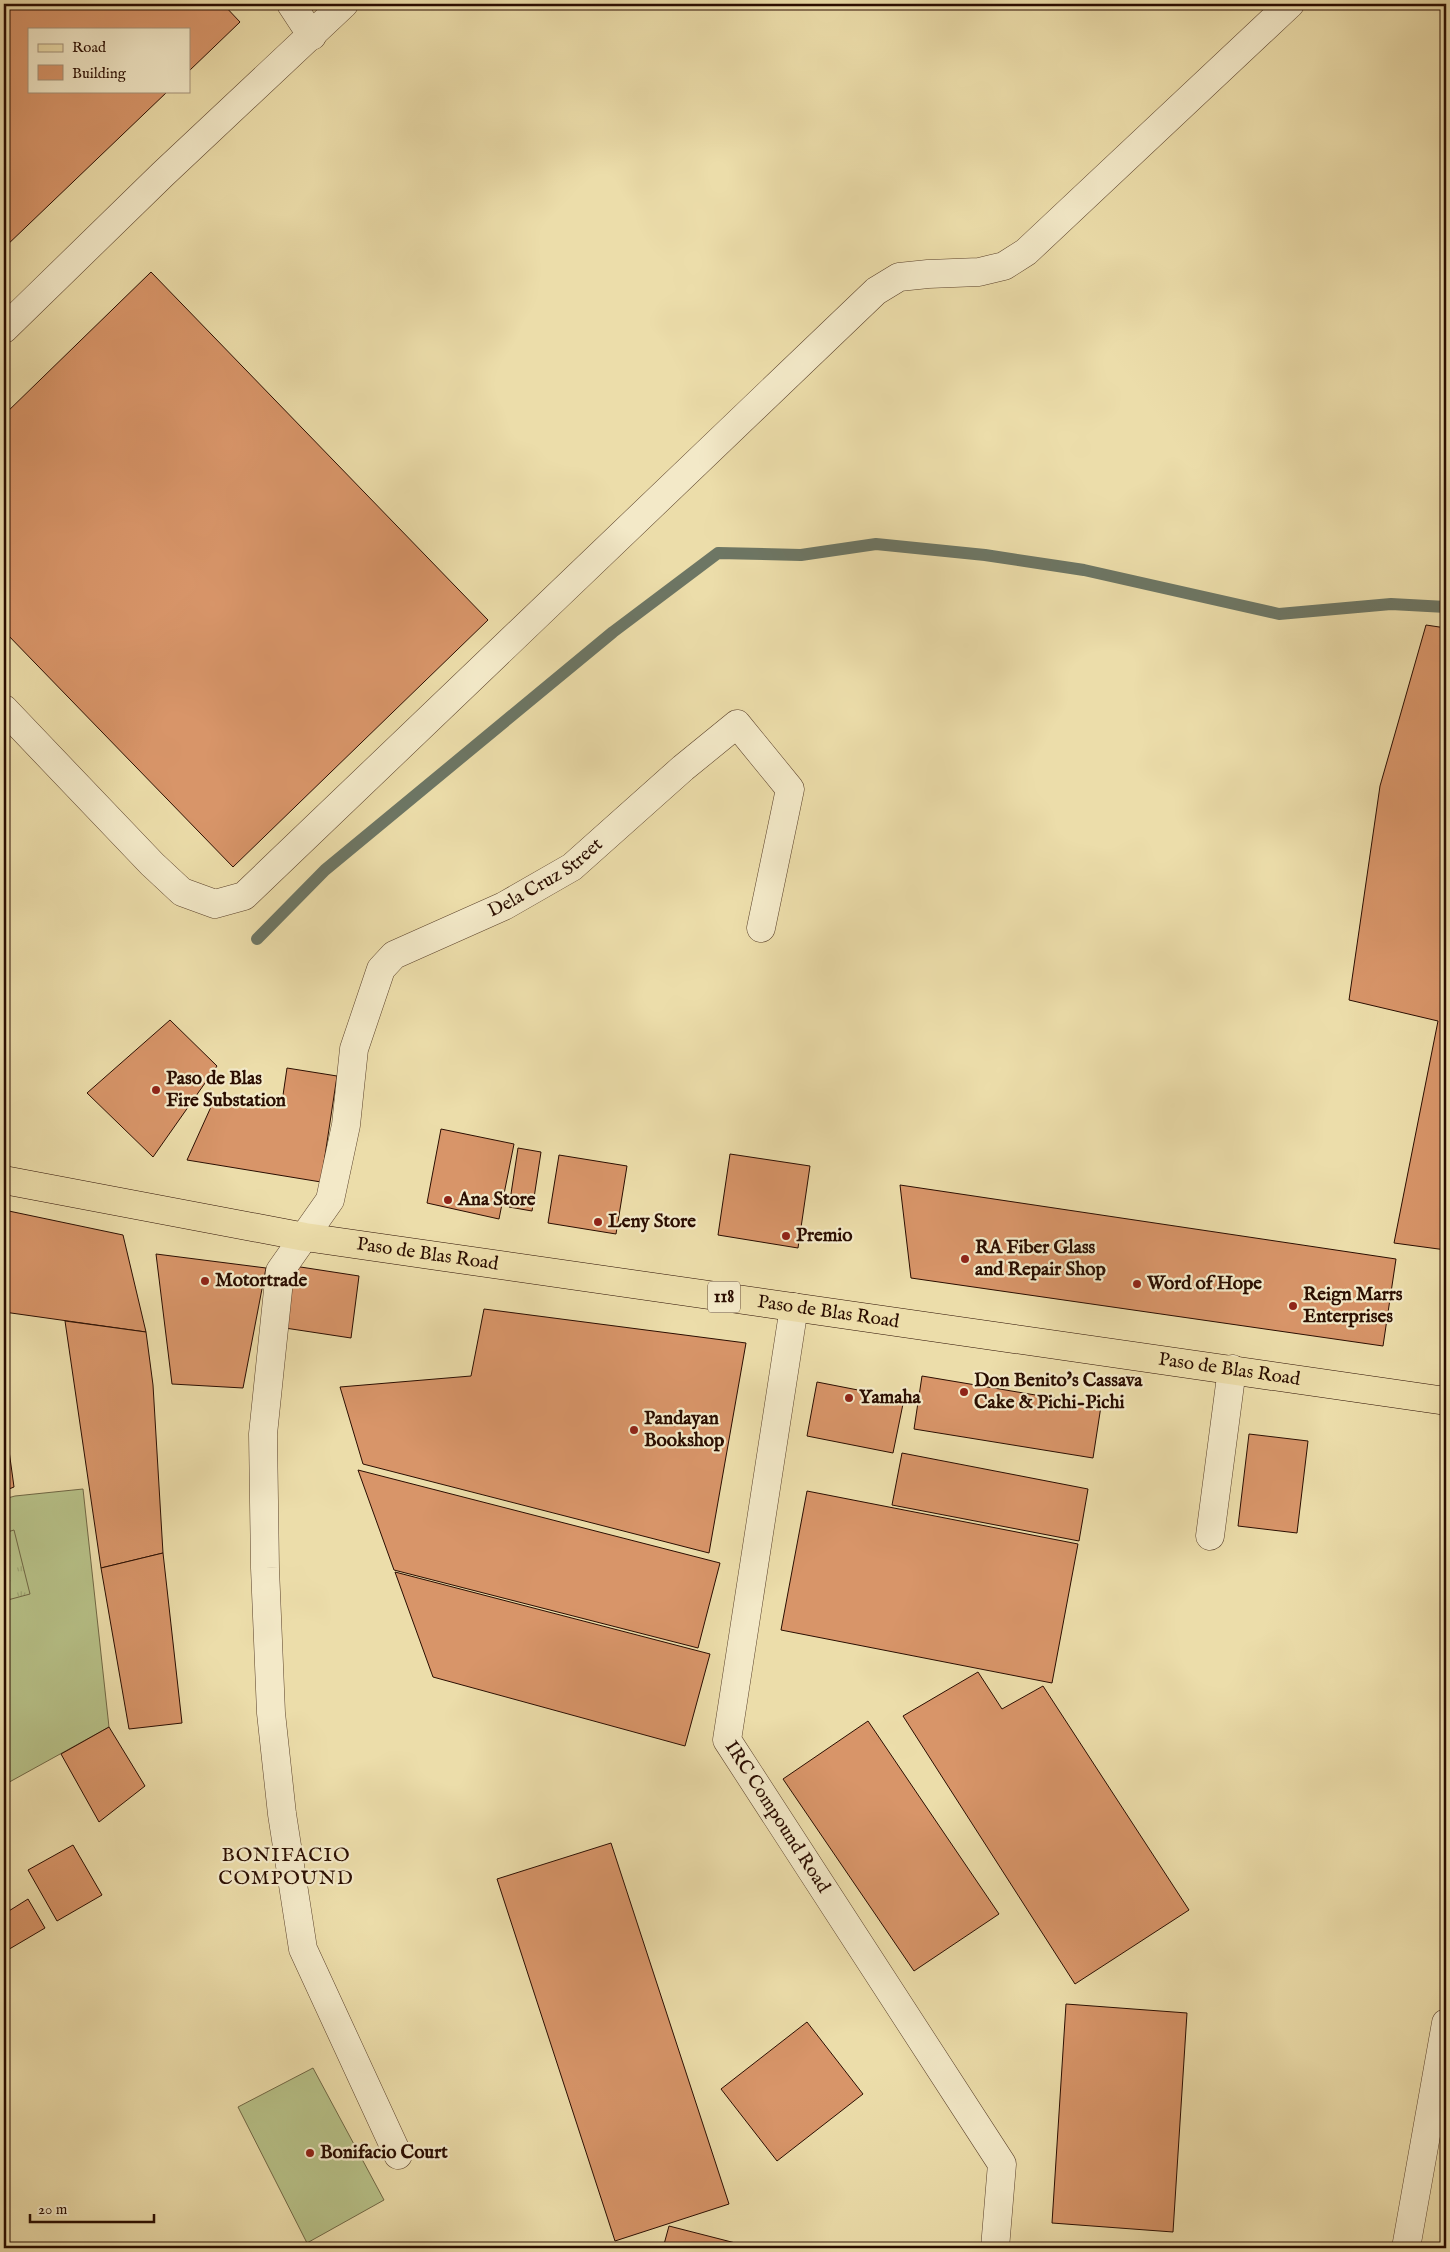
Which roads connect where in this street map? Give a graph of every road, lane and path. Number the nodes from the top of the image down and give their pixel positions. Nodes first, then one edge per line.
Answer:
1 (291, 4) edge
2 (344, 4) edge
3 (1290, 4) edge
4 (312, 36) junction
5 (4, 329) edge
6 (4, 709) edge
7 (761, 928) dead end
8 (4, 1180) edge
9 (305, 1237) junction
10 (794, 1307) junction
11 (1232, 1369) junction
12 (1446, 1401) edge
13 (1210, 1536) dead end
14 (1446, 2023) edge
15 (398, 2155) dead end
16 (995, 2248) edge
17 (1406, 2248) edge

1 - 4 street
2 - 4 street
3 - 6 street
4 - 5 street
7 - 9 street, Dela Cruz Street
8 - 9 main road, Paso de Blas Road / 118
9 - 10 main road, Paso de Blas Road / 118
9 - 15 street
10 - 11 main road, Paso de Blas Road / 118
10 - 16 street, IRC Compound Road
11 - 12 main road, Paso de Blas Road / 118
11 - 13 street
14 - 17 street

